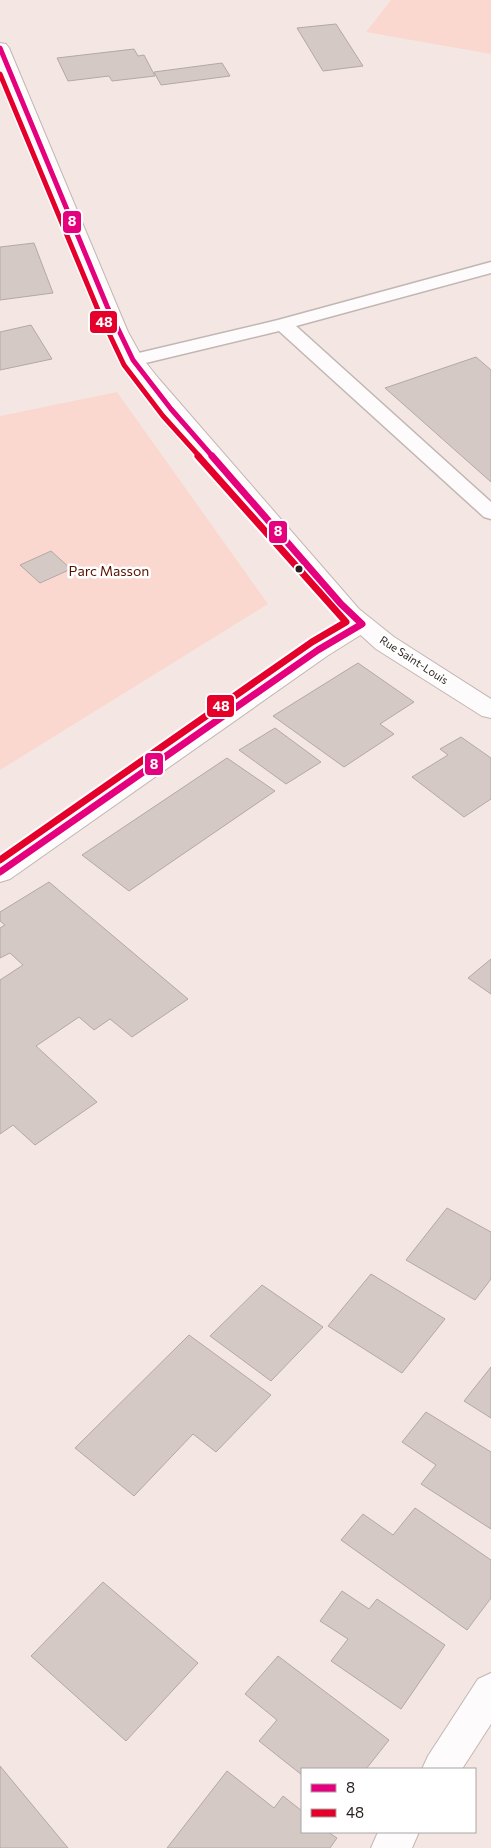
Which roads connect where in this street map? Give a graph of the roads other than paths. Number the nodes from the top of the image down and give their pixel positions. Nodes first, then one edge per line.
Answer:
1 (0, 48) edge
2 (491, 268) edge
3 (283, 324) junction
4 (133, 360) junction
5 (491, 513) edge
6 (362, 624) junction
7 (491, 710) edge
8 (0, 872) edge
9 (491, 1691) edge
10 (442, 1768) edge
11 (399, 1833) edge
12 (390, 1848) edge

1 - 4 main road, Rue Saint-Louis
2 - 3 lane
3 - 4 lane
3 - 5 lane
4 - 6 main road, Rue Saint-Louis
6 - 7 main road, Rue Saint-Louis
6 - 8 main road
9 - 10 main road
11 - 12 main road

